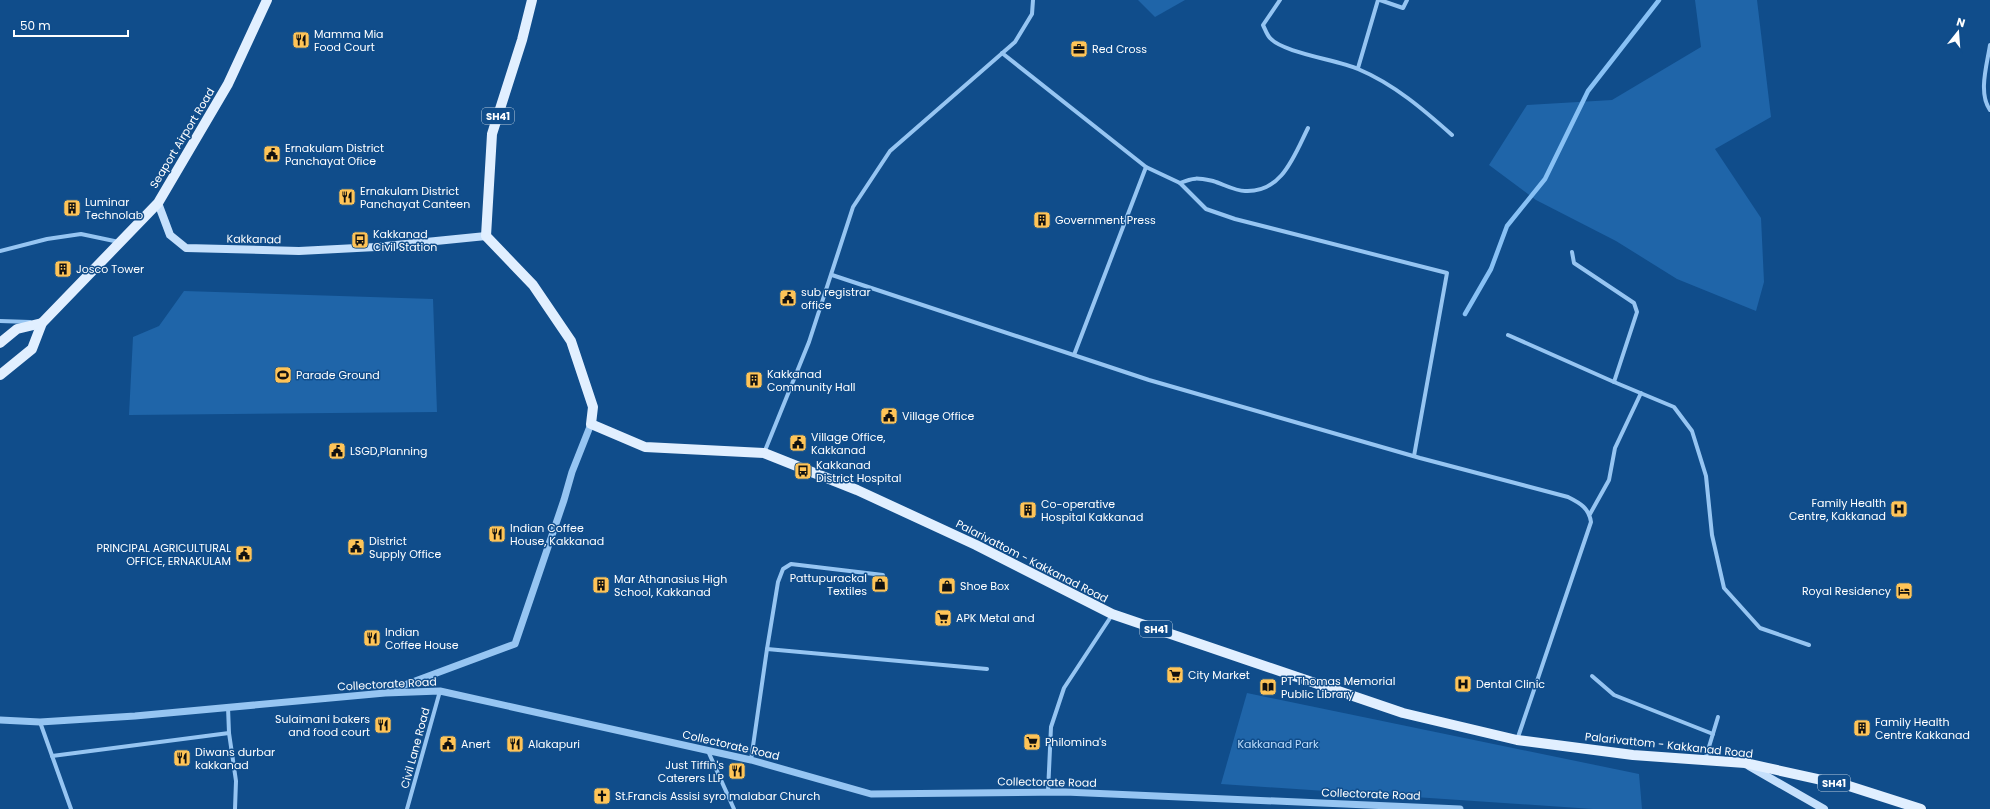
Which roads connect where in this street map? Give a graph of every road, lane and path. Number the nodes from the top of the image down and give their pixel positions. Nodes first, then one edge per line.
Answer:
1 (266, 0) edge
2 (532, 0) edge
3 (1033, 0) edge
4 (1280, 0) edge
5 (1379, 0) edge
6 (1407, 0) edge
7 (1990, 46) edge
8 (1002, 53) junction
9 (1358, 68) junction
10 (1990, 110) edge
11 (1308, 128) dead end
12 (1452, 135) dead end
13 (1146, 167) junction
14 (1180, 183) junction
15 (158, 203) junction
16 (486, 236) junction
17 (120, 242) junction
18 (0, 251) edge
19 (1572, 252) dead end
20 (832, 275) junction
21 (0, 321) edge
22 (42, 323) junction
23 (1508, 335) dead end
24 (0, 343) edge
25 (1074, 355) junction
26 (0, 375) edge
27 (1614, 382) junction
28 (1642, 393) junction
29 (591, 424) junction
30 (764, 453) junction
31 (1414, 456) junction
32 (1590, 514) junction
33 (883, 575) dead end
34 (1112, 614) junction
35 (1809, 645) dead end
36 (767, 649) junction
37 (987, 669) dead end
38 (1592, 676) dead end
39 (440, 691) junction
40 (385, 693) junction
41 (228, 707) junction
42 (1718, 717) dead end
43 (0, 720) edge
44 (40, 722) junction
45 (229, 734) junction
46 (1713, 734) junction
47 (1517, 740) junction
48 (708, 750) junction
49 (52, 756) junction
50 (751, 760) junction
51 (1705, 760) junction
52 (1745, 763) junction
53 (1048, 792) junction
54 (71, 809) edge
55 (235, 809) edge
56 (407, 809) edge
57 (734, 809) edge
58 (1460, 809) edge
59 (1824, 809) edge
60 (1920, 809) edge

1 - 15 main road, Seaport Airport Road
2 - 16 main road, SH41
3 - 8 street
4 - 9 street
5 - 6 street
5 - 9 street
7 - 10 street
8 - 13 street
8 - 20 street
9 - 12 street
11 - 14 street
13 - 14 street
13 - 25 street
14 - 31 street
15 - 16 main road, Kakkanad
15 - 17 main road, Seaport Airport Road
16 - 29 main road
17 - 18 street
17 - 22 main road, Seaport Airport Road
19 - 27 street
20 - 25 street
20 - 30 street
21 - 22 street
22 - 24 main road
22 - 26 main road, Seaport Airport Road
23 - 27 street
25 - 31 street
27 - 28 street
28 - 32 street
28 - 35 street
29 - 30 main road, Palarivattom - Kakkanad Road / SH41
29 - 40 street
30 - 34 main road, Palarivattom - Kakkanad Road / SH41
31 - 32 street
32 - 47 street
33 - 36 street
34 - 47 main road, Palarivattom - Kakkanad Road / SH41
34 - 53 street
36 - 37 street
36 - 50 street
38 - 46 street
39 - 40 street, Collectorate Road
39 - 48 street, Collectorate Road
39 - 56 street, Civil Lane Road
40 - 41 street, Collectorate Road
41 - 44 street, Collectorate Road
41 - 45 street
42 - 46 street
43 - 44 street, Collectorate Road
44 - 49 street
45 - 49 street
45 - 55 street
46 - 51 street
47 - 51 main road, Palarivattom - Kakkanad Road / SH41
48 - 50 street, Collectorate Road
48 - 57 street
49 - 54 street
50 - 53 street, Collectorate Road
51 - 52 main road, Palarivattom - Kakkanad Road / SH41
52 - 59 main road
52 - 60 main road, Palarivattom - Kakkanad Road / SH41
53 - 58 street, Collectorate Road

